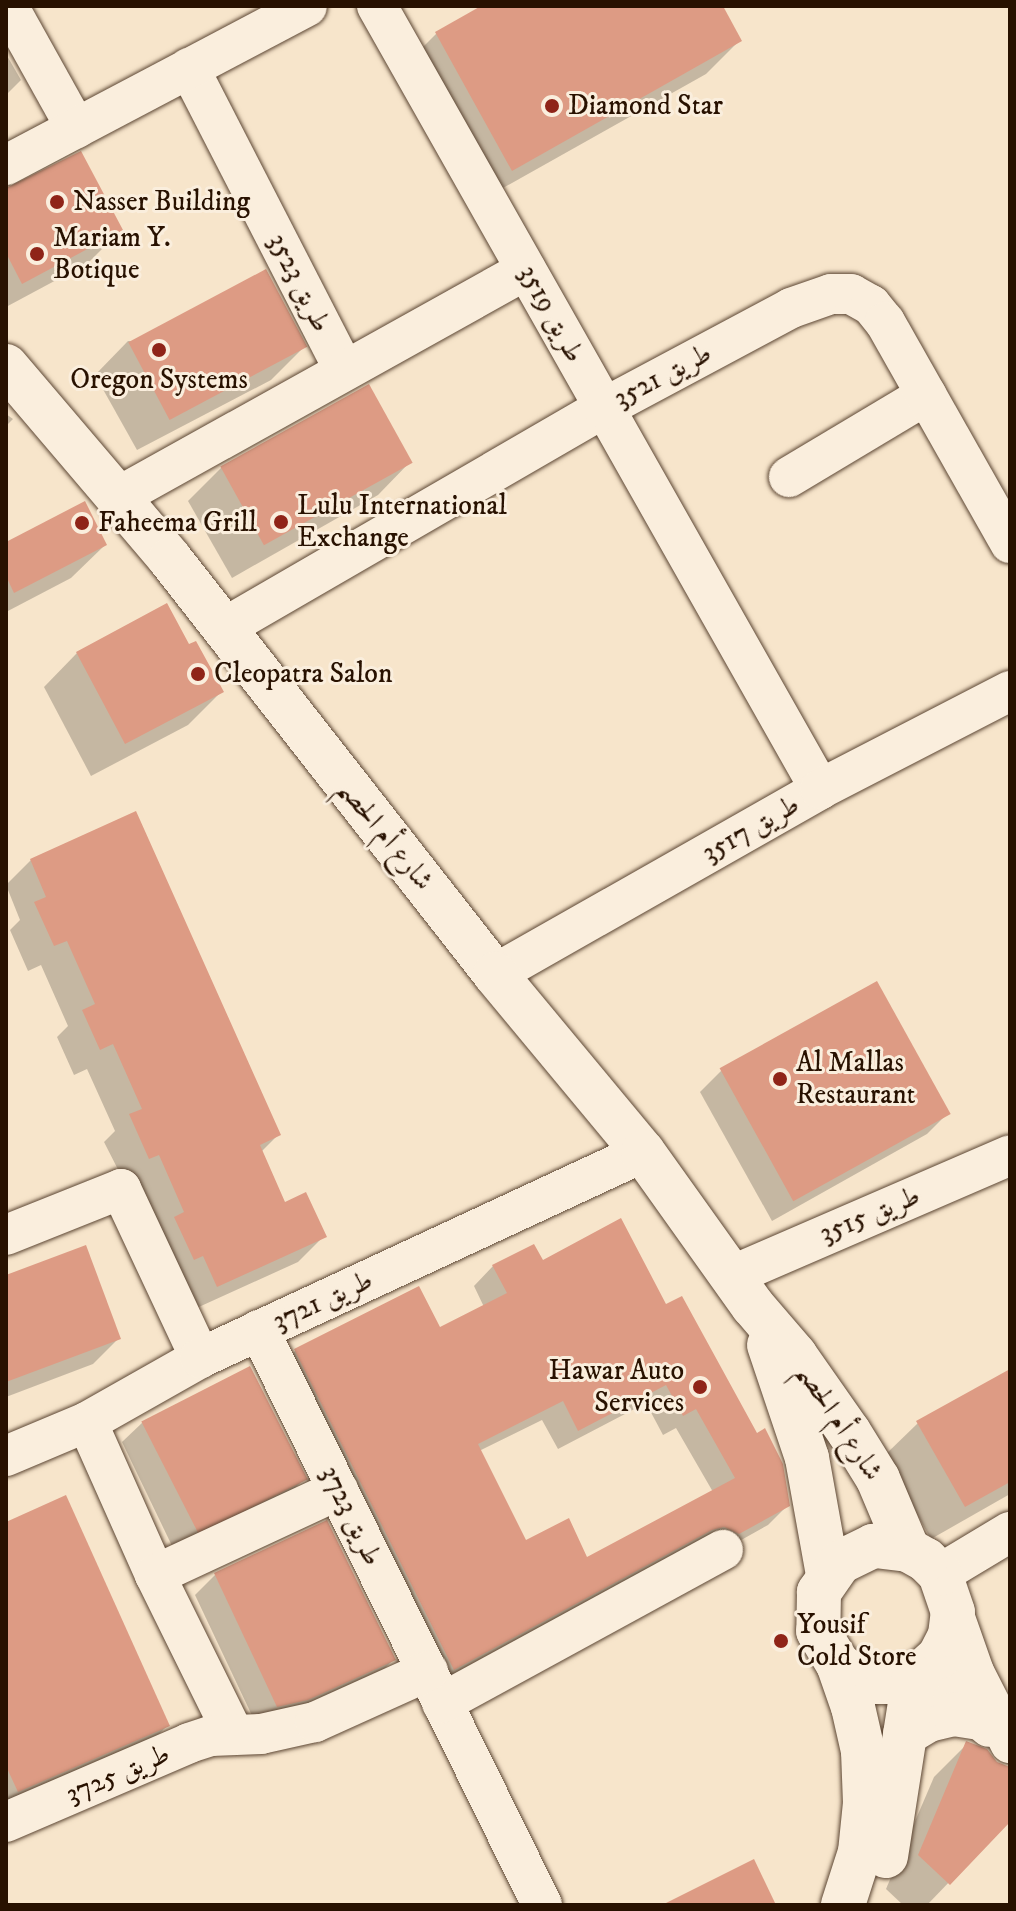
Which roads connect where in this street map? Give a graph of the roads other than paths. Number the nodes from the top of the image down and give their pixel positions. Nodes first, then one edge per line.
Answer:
1 (8, 6) edge
2 (307, 6) edge
3 (377, 6) edge
4 (189, 68) junction
5 (76, 128) junction
6 (6, 165) edge
7 (526, 270) junction
8 (8, 366) edge
9 (344, 370) junction
10 (926, 395) junction
11 (604, 408) junction
12 (789, 477) dead end
13 (118, 497) junction
14 (1010, 543) edge
15 (224, 628) junction
16 (1010, 691) edge
17 (820, 789) junction
18 (495, 974) junction
19 (643, 1152) junction
20 (1010, 1155) edge
21 (6, 1235) edge
22 (742, 1291) junction
23 (259, 1330) junction
24 (200, 1358) junction
25 (87, 1422) junction
26 (6, 1456) edge
27 (338, 1490) junction
28 (1010, 1532) edge
29 (723, 1550) dead end
30 (155, 1575) junction
31 (828, 1575) junction
32 (934, 1578) junction
33 (838, 1664) junction
34 (918, 1675) junction
35 (435, 1687) junction
36 (233, 1733) junction
37 (905, 1734) junction
38 (1000, 1736) edge
39 (6, 1822) edge
40 (542, 1905) edge
41 (843, 1905) edge
42 (873, 1905) edge

1 - 5 street
2 - 4 street
3 - 7 street, طريق 3519
4 - 5 street
4 - 9 street, طريق 3523
5 - 6 street
7 - 9 street
7 - 11 street, طريق 3519
8 - 13 street, شارع أم الحصم
9 - 13 street
10 - 11 street, طريق 3521
10 - 12 street
10 - 14 street, طريق 3521
11 - 15 street, طريق 3521
11 - 17 street, طريق 3519
13 - 15 street, شارع أم الحصم
15 - 18 street, شارع أم الحصم
16 - 17 street, طريق 3517
17 - 18 street, طريق 3517
18 - 19 street, شارع أم الحصم
19 - 22 street, شارع أم الحصم
19 - 23 street, طريق 3721
20 - 22 street, طريق 3515
21 - 24 street
22 - 31 street, شارع أم الحصم
22 - 32 street, شارع أم الحصم
23 - 24 street, طريق 3721
23 - 27 street, طريق 3723
24 - 25 street, طريق 3721
25 - 26 street, طريق 3721
25 - 30 street
27 - 30 street
27 - 35 street, طريق 3723
28 - 32 street
29 - 35 street
30 - 36 street
31 - 32 street
31 - 33 street
32 - 34 street
32 - 38 street
33 - 34 street
33 - 41 street
34 - 37 street
34 - 38 street
35 - 36 street, طريق 3725
35 - 40 street, طريق 3723
36 - 39 street, طريق 3725
37 - 38 street
37 - 42 street

